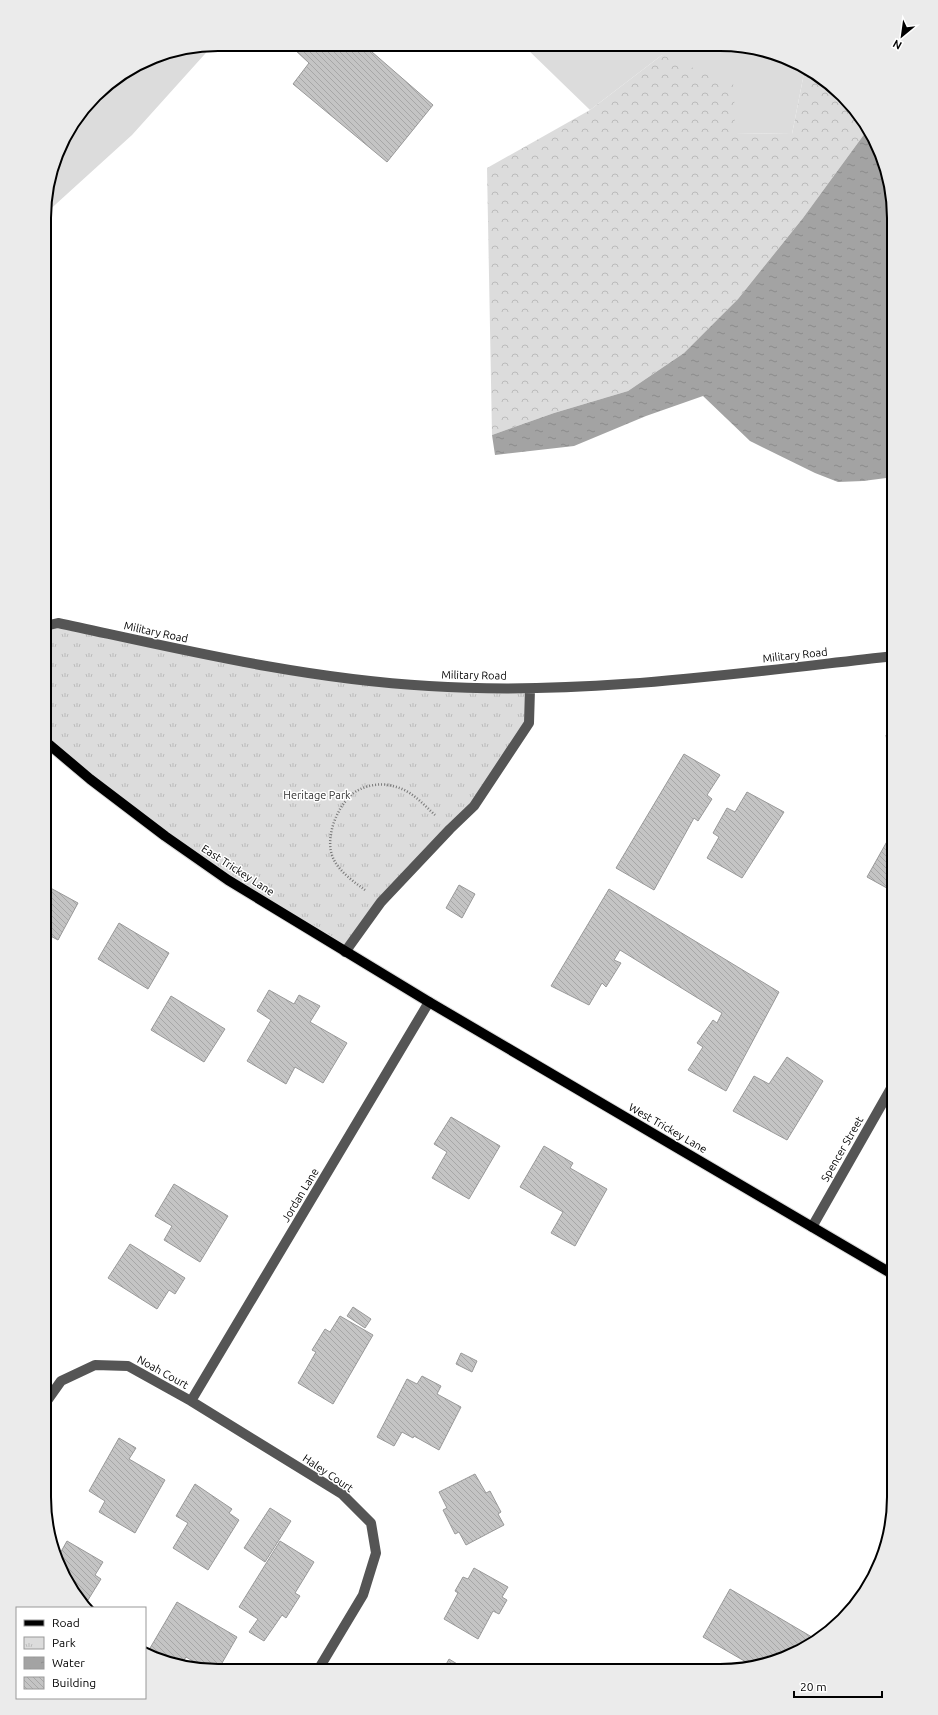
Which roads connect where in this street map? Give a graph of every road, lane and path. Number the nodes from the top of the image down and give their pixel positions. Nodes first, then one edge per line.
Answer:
1 (58, 623) junction
2 (51, 625) edge
3 (51, 629) edge
4 (887, 657) edge
5 (530, 689) junction
6 (51, 746) edge
7 (450, 829) junction
8 (381, 902) junction
9 (345, 952) junction
10 (429, 1002) junction
11 (887, 1094) edge
12 (812, 1227) junction
13 (887, 1271) edge
14 (51, 1395) edge
15 (191, 1401) junction
16 (322, 1664) edge

1 - 2 street, Military Road
1 - 3 street
1 - 5 street, Military Road
4 - 5 street, Military Road
5 - 7 street
6 - 9 main road, East Trickey Lane
7 - 8 street
7 - 8 path
8 - 9 street
9 - 10 main road, East Trickey Lane
10 - 12 main road, West Trickey Lane
10 - 15 street, Jordan Lane
11 - 12 street, Spencer Street
12 - 13 main road, West Trickey Lane
14 - 15 street, Noah Court
15 - 16 street, Haley Court

